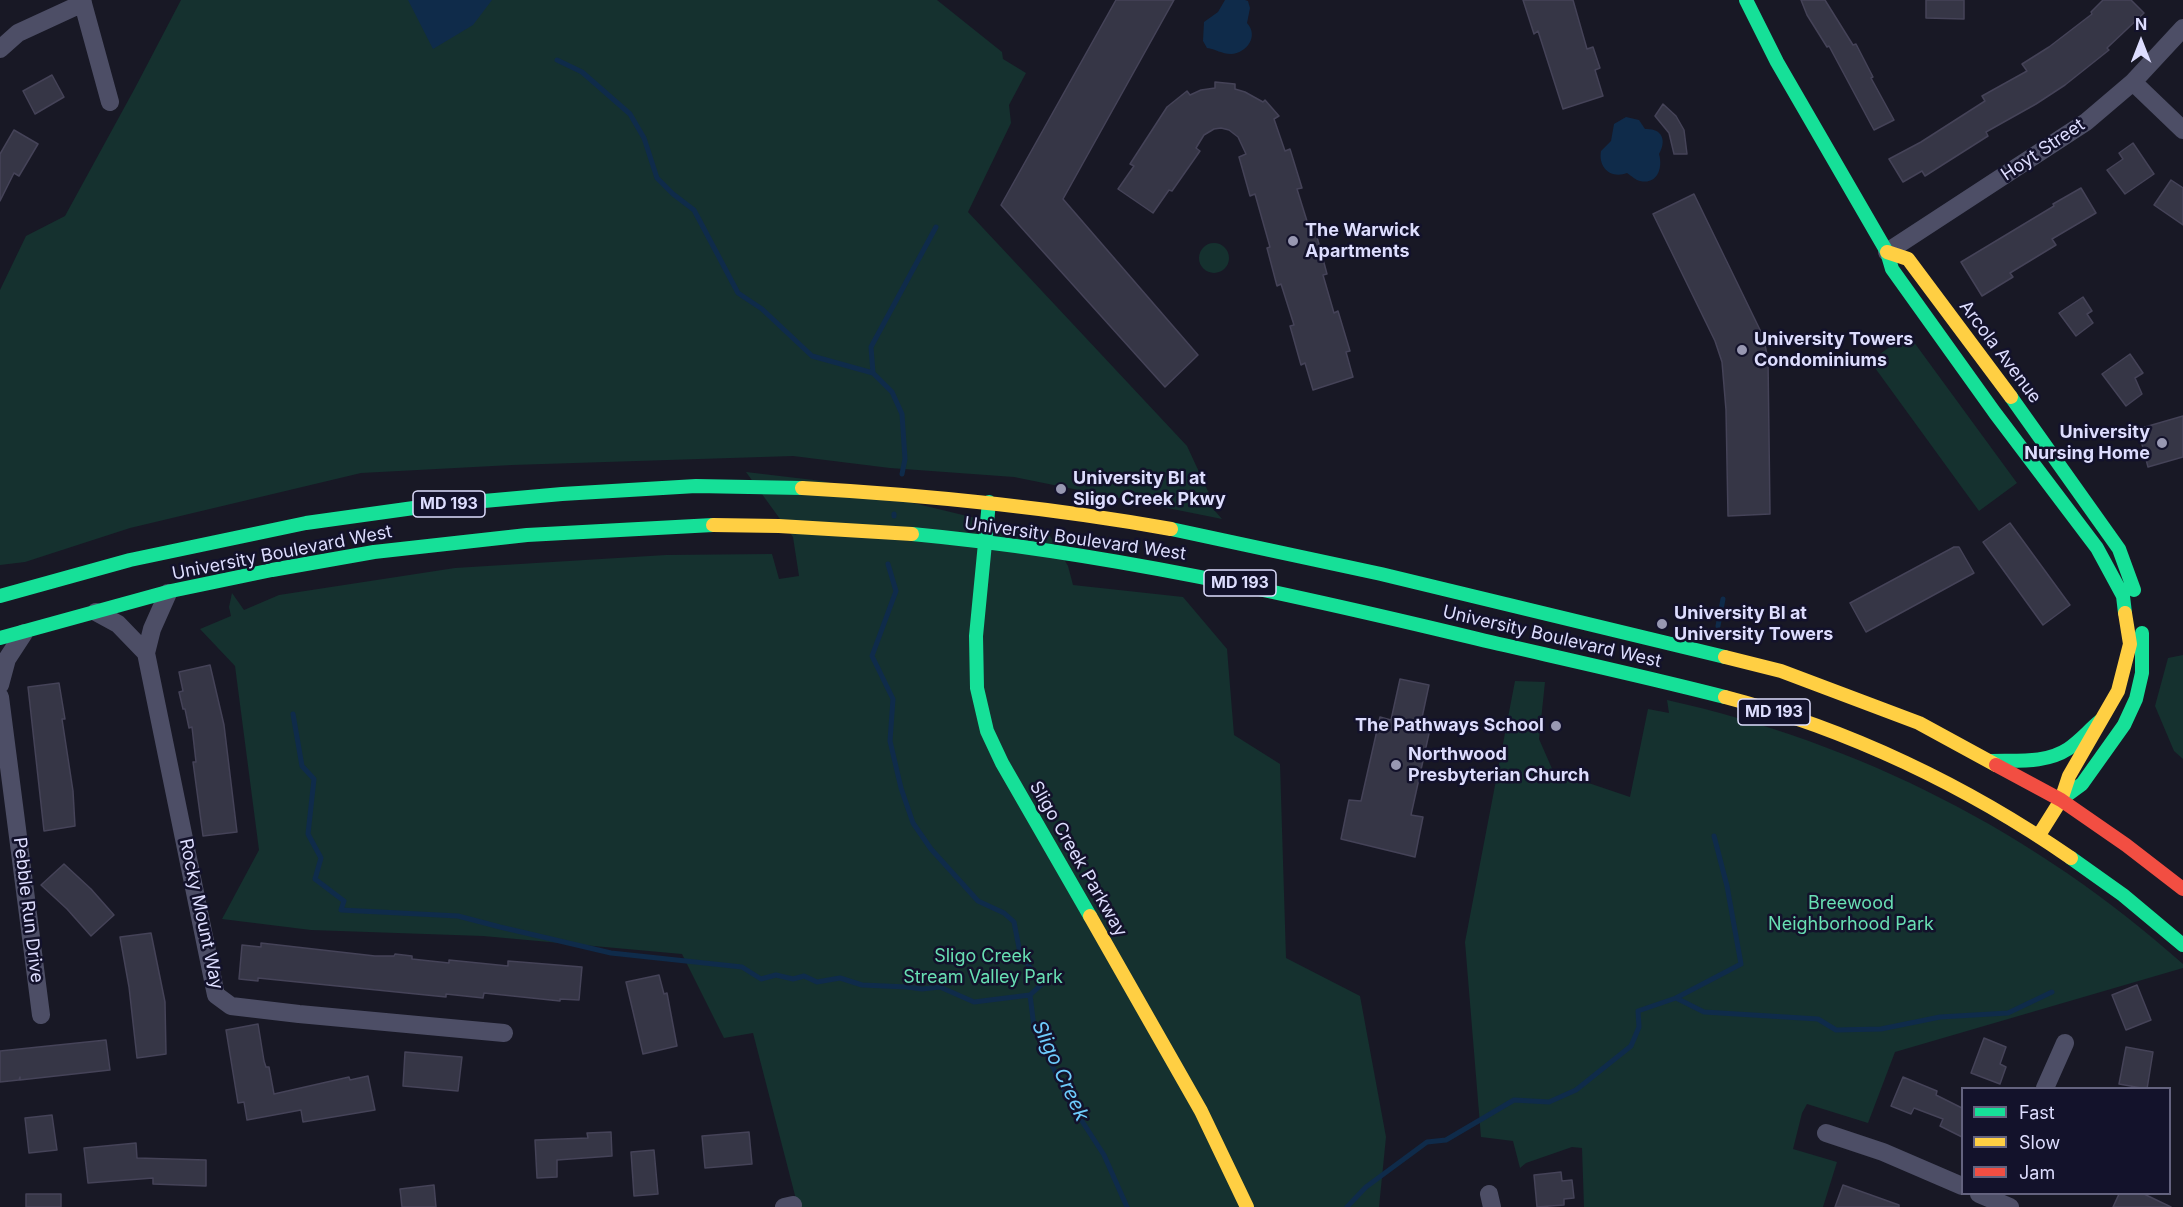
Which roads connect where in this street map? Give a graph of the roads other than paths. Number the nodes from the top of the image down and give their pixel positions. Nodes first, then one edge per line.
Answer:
1 (1746, 0) edge
2 (83, 2) edge
3 (2183, 28) edge
4 (0, 49) edge
5 (2133, 82) junction
6 (110, 102) dead end
7 (2183, 130) edge
8 (1887, 252) junction
9 (989, 502) junction
10 (986, 543) junction
11 (168, 593) junction
12 (0, 596) edge
13 (2139, 600) dead end
14 (96, 612) junction
15 (2141, 623) dead end
16 (24, 633) junction
17 (0, 638) edge
18 (146, 653) junction
19 (0, 685) edge
20 (0, 697) edge
21 (2100, 721) junction
22 (1988, 760) junction
23 (2061, 800) junction
24 (2039, 835) junction
25 (2183, 889) edge
26 (2169, 932) junction
27 (2183, 933) edge
28 (2183, 945) edge
29 (41, 1015) dead end
30 (504, 1033) dead end
31 (2065, 1043) dead end
32 (2046, 1087) edge
33 (1826, 1133) dead end
34 (1961, 1186) edge
35 (1247, 1207) edge

1 - 8 main road
2 - 4 street
2 - 6 street
3 - 5 street, Hoyt Street
5 - 7 street
5 - 8 street, Hoyt Street
8 - 13 main road, Arcola Avenue
8 - 21 main road
9 - 10 main road, Sligo Creek Parkway
9 - 12 main road, University Boulevard West / MD 193
9 - 22 main road, University Boulevard West / MD 193
10 - 11 main road, University Boulevard West / MD 193
10 - 24 main road, University Boulevard West / MD 193
10 - 35 main road, Sligo Creek Parkway
11 - 14 main road, University Boulevard West / MD 193
11 - 18 street, Rocky Mount Way
14 - 16 main road, University Boulevard West / MD 193
14 - 18 street
15 - 23 main road
16 - 17 main road, University Boulevard West / MD 193
16 - 19 street
18 - 30 street, Rocky Mount Way
20 - 29 street, Pebble Run Drive
21 - 22 main road
21 - 23 main road
22 - 23 main road, University Boulevard West / MD 193
23 - 24 main road
23 - 25 main road, University Boulevard West / MD 193
24 - 26 main road, University Boulevard West / MD 193
26 - 27 main road
26 - 28 main road, University Boulevard West / MD 193
31 - 32 street
33 - 34 street

